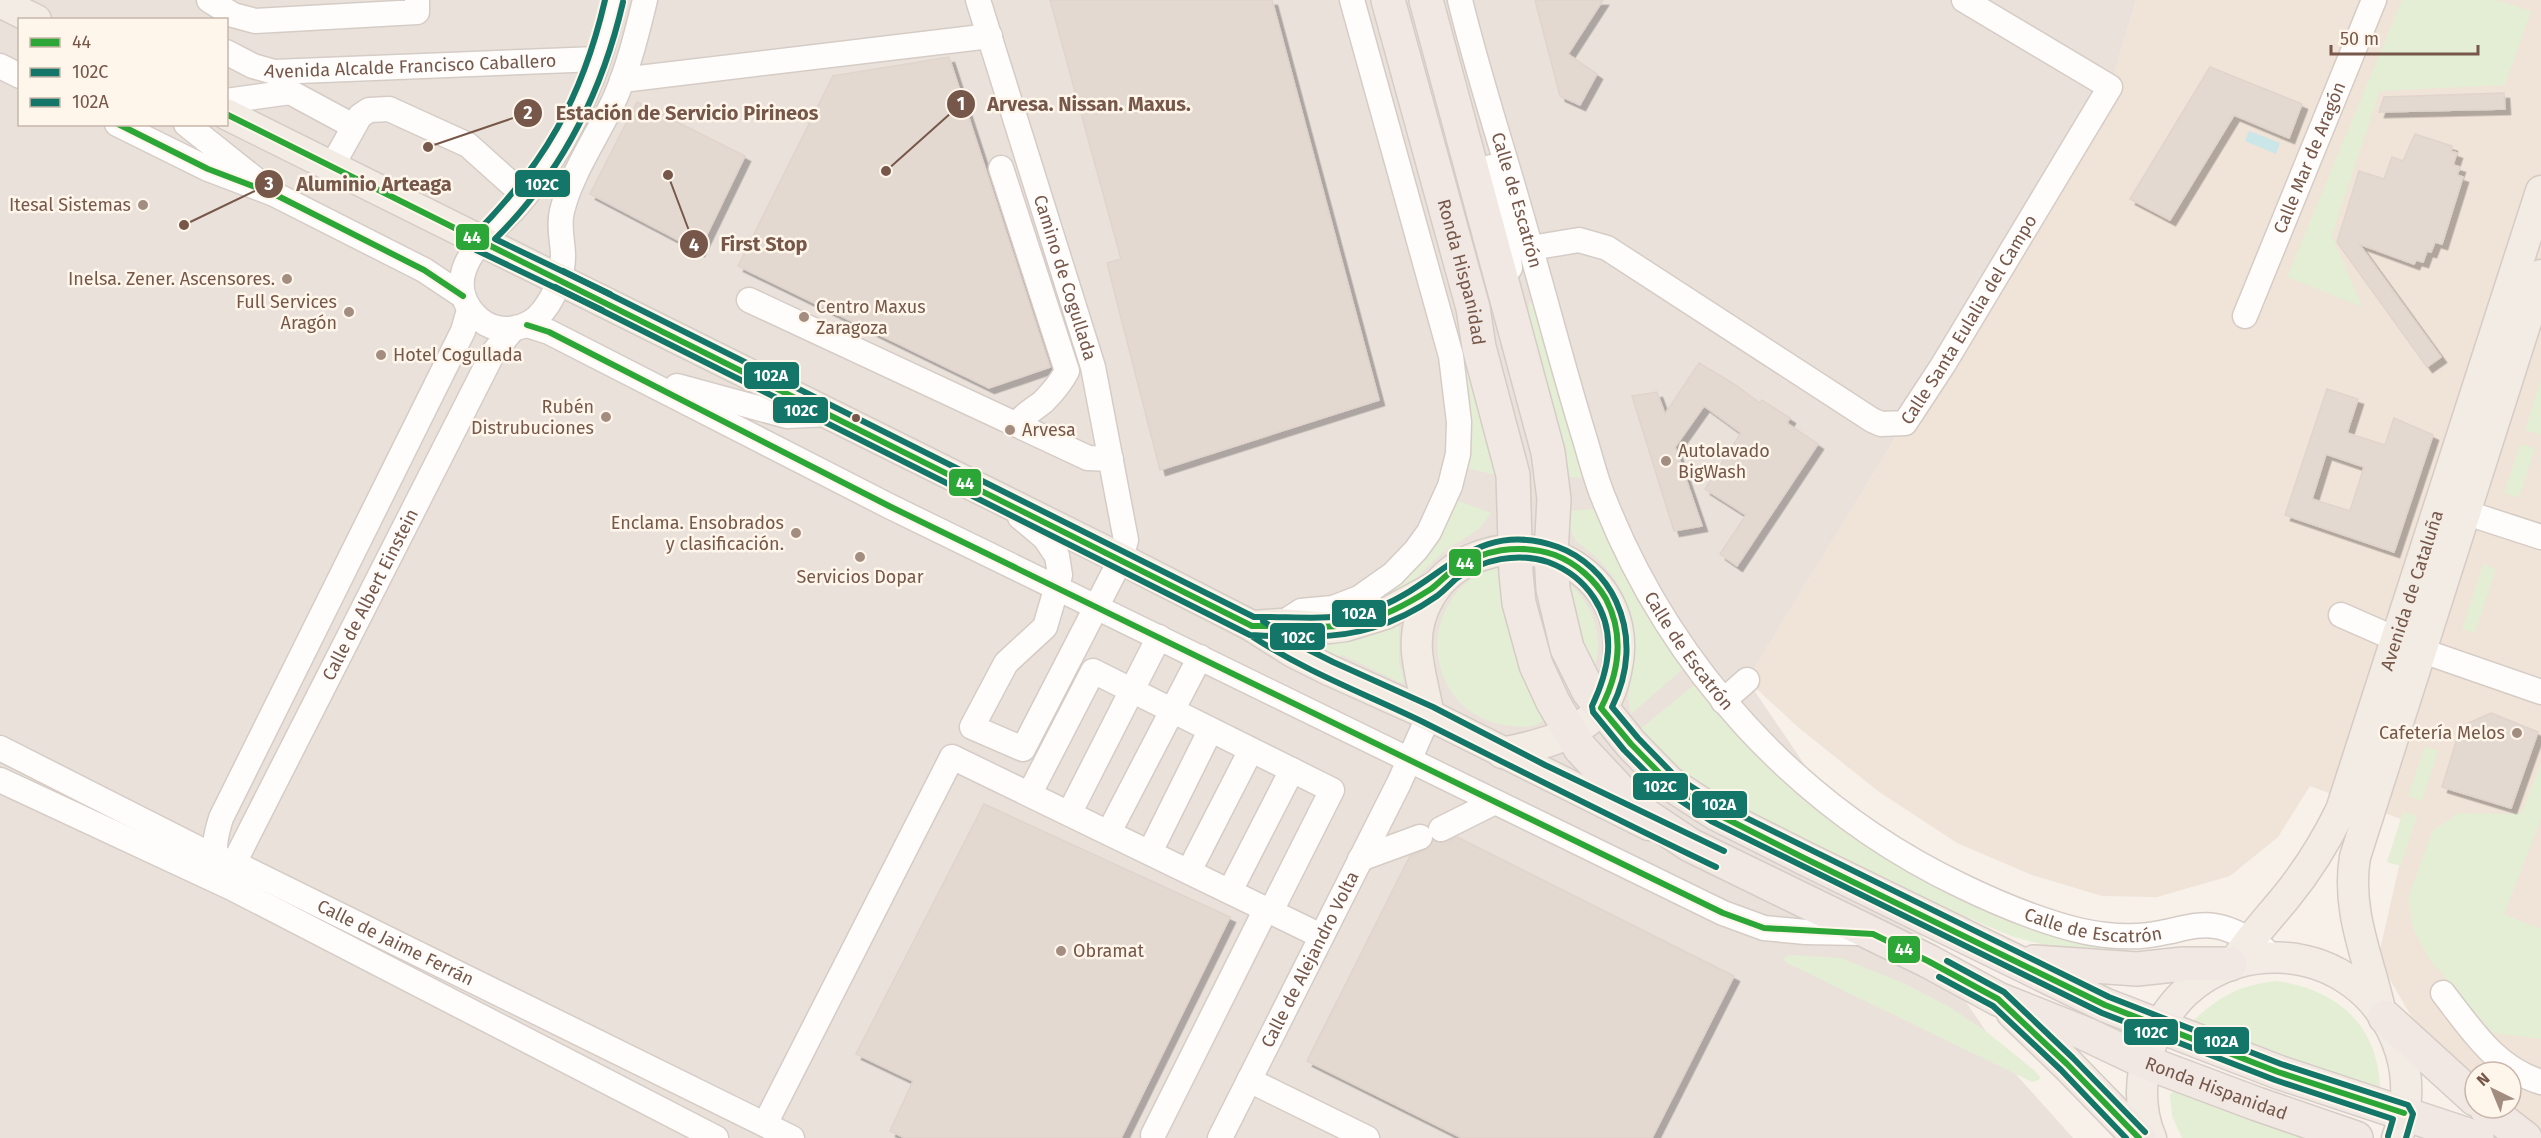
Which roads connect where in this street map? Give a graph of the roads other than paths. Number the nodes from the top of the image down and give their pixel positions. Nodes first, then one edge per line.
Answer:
1 (209, 0) edge
2 (417, 0) edge
3 (614, 0) edge
4 (645, 0) edge
5 (978, 0) edge
6 (1352, 0) edge
7 (1388, 0) edge
8 (1426, 0) edge
9 (1964, 0) edge
10 (2374, 0) edge
11 (0, 2) edge
12 (1460, 3) edge
13 (32, 18) edge
14 (228, 18) edge
15 (230, 20) edge
16 (990, 36) junction
17 (228, 53) edge
18 (598, 58) junction
19 (0, 66) edge
20 (18, 75) edge
21 (622, 80) junction
22 (228, 101) edge
23 (228, 115) edge
24 (121, 126) edge
25 (189, 126) edge
26 (353, 126) junction
27 (332, 166) junction
28 (1001, 168) dead end
29 (2541, 191) edge
30 (274, 194) junction
31 (525, 196) junction
32 (1413, 218) junction
33 (480, 242) junction
34 (1531, 248) junction
35 (2541, 275) edge
36 (559, 279) junction
37 (749, 300) dead end
38 (466, 303) junction
39 (2245, 316) dead end
40 (520, 327) junction
41 (1518, 333) junction
42 (1479, 347) junction
43 (628, 373) junction
44 (831, 414) junction
45 (1017, 424) junction
46 (1111, 459) junction
47 (999, 499) junction
48 (2464, 512) junction
49 (2541, 537) edge
50 (1514, 548) junction
51 (1551, 554) junction
52 (1121, 559) junction
53 (1057, 586) junction
54 (1433, 588) junction
55 (1097, 606) junction
56 (2341, 615) dead end
57 (1267, 625) junction
58 (1160, 637) junction
59 (2409, 645) junction
60 (1200, 657) junction
61 (1747, 680) dead end
62 (1131, 692) junction
63 (2541, 692) edge
64 (1723, 701) junction
65 (1601, 708) junction
66 (1172, 712) junction
67 (1429, 715) junction
68 (1210, 731) junction
69 (1570, 732) junction
70 (0, 748) edge
71 (1251, 750) junction
72 (1502, 753) junction
73 (1408, 760) junction
74 (1292, 770) junction
75 (1439, 773) junction
76 (0, 780) edge
77 (1398, 783) junction
78 (1030, 793) junction
79 (1495, 802) junction
80 (1070, 812) junction
81 (221, 818) junction
82 (1109, 832) junction
83 (173, 836) junction
84 (1690, 845) junction
85 (1150, 852) junction
86 (1360, 859) junction
87 (171, 861) junction
88 (222, 862) junction
89 (1189, 871) junction
90 (232, 888) junction
91 (1230, 891) junction
92 (1268, 910) junction
93 (1874, 934) junction
94 (1320, 936) junction
95 (2238, 956) junction
96 (2015, 961) junction
97 (2443, 993) dead end
98 (1998, 999) junction
99 (2382, 1013) junction
100 (2158, 1026) junction
101 (2145, 1062) junction
102 (1249, 1080) junction
103 (2541, 1082) edge
104 (2463, 1088) edge
105 (2502, 1120) edge
106 (765, 1124) junction
107 (2400, 1125) edge
108 (1153, 1135) dead end
109 (716, 1138) edge
110 (792, 1138) edge
111 (1220, 1138) edge
112 (1367, 1138) edge
113 (2139, 1138) edge
114 (2151, 1138) edge
115 (2356, 1138) edge
116 (2477, 1138) edge
117 (2525, 1138) edge

1 - 14 street
2 - 15 street
3 - 18 street
4 - 21 street
5 - 16 street, Camino de Cogullada
6 - 32 street
7 - 42 highway, Ronda Hispanidad
8 - 41 highway, Ronda Hispanidad
9 - 34 street, Calle Santa Eulalia del Campo
10 - 39 street, Calle Mar de Aragón
11 - 13 main road
12 - 34 street, Calle de Escatrón
12 - 41 street, Ronda Hispanidad
16 - 21 street
16 - 46 street, Camino de Cogullada
17 - 18 street, Avenida Alcalde Francisco Caballero
18 - 31 street
19 - 20 street
21 - 36 street
22 - 26 street
23 - 27 main road
24 - 30 street
25 - 30 street
26 - 27 street
26 - 31 street
27 - 33 main road
28 - 45 street
29 - 59 main road, Avenida de Cataluña
30 - 38 street
31 - 33 street
32 - 42 street
32 - 57 street
33 - 36 main road
33 - 38 street
34 - 64 street, Calle de Escatrón
35 - 48 main road, Avenida de Cataluña
36 - 40 street
36 - 44 main road
37 - 45 street
38 - 40 street
38 - 81 street, Calle de Albert Einstein
40 - 43 street
40 - 88 street, Calle de Albert Einstein
41 - 51 highway, Ronda Hispanidad
42 - 50 highway, Ronda Hispanidad
43 - 44 street
43 - 53 street
44 - 47 main road
45 - 46 street
46 - 52 street, Camino de Cogullada
47 - 52 main road
47 - 53 street
48 - 49 street
48 - 59 main road, Avenida de Cataluña
50 - 51 main road
50 - 54 main road
50 - 69 highway, Ronda Hispanidad
51 - 65 highway, Ronda Hispanidad
51 - 65 main road
52 - 55 street
52 - 57 main road
53 - 55 street
53 - 55 street
54 - 57 main road
54 - 67 main road
55 - 58 street
56 - 59 street
57 - 67 main road
58 - 60 street
58 - 62 street
59 - 63 street
59 - 95 main road, Avenida de Cataluña
59 - 99 main road, Avenida de Cataluña
60 - 66 street
60 - 73 street
61 - 64 street
62 - 66 street
62 - 78 street
62 - 80 street
64 - 95 street, Calle de Escatrón
65 - 69 main road
65 - 96 highway, Ronda Hispanidad
66 - 68 street
66 - 82 street
67 - 72 main road, Ronda Hispanidad
67 - 73 street, Calle de Alejandro Volta
68 - 71 street
68 - 85 street
69 - 72 main road
69 - 84 highway, Ronda Hispanidad
70 - 83 street, Calle de Jaime Ferrán
71 - 74 street
71 - 89 street
72 - 84 main road, Ronda Hispanidad
73 - 75 street
73 - 77 street, Calle de Alejandro Volta
74 - 91 street
74 - 92 street
75 - 77 street
75 - 79 street
76 - 87 street, Calle de Jaime Ferrán
77 - 86 street, Calle de Alejandro Volta
78 - 80 street
78 - 106 street
79 - 86 street
79 - 93 street
80 - 82 street
81 - 83 street
81 - 88 street, Calle de Albert Einstein
82 - 85 street
83 - 88 street, Calle de Jaime Ferrán
84 - 93 highway, Ronda Hispanidad
85 - 89 street
86 - 94 street, Calle de Alejandro Volta
87 - 88 street
87 - 90 street, Calle de Jaime Ferrán
88 - 90 street
88 - 106 street, Calle de Jaime Ferrán
89 - 91 street
90 - 109 street, Calle de Jaime Ferrán
91 - 92 street
92 - 94 street
92 - 108 street
93 - 98 highway, Ronda Hispanidad
94 - 102 street, Calle de Alejandro Volta
95 - 96 highway
95 - 99 main road, Avenida de Cataluña
95 - 100 main road, Avenida de Cataluña
96 - 100 highway, Ronda Hispanidad
97 - 103 street
98 - 101 highway, Ronda Hispanidad
98 - 113 highway
99 - 104 highway
99 - 107 main road, Avenida de Cataluña
100 - 101 main road, Avenida de Cataluña
100 - 107 highway, Ronda Hispanidad
101 - 114 main road, Avenida de Cataluña
101 - 115 highway, Ronda Hispanidad
102 - 111 street, Calle de Alejandro Volta
102 - 112 street
105 - 117 highway
106 - 110 street, Calle de Jaime Ferrán
107 - 116 highway, Ronda Hispanidad

